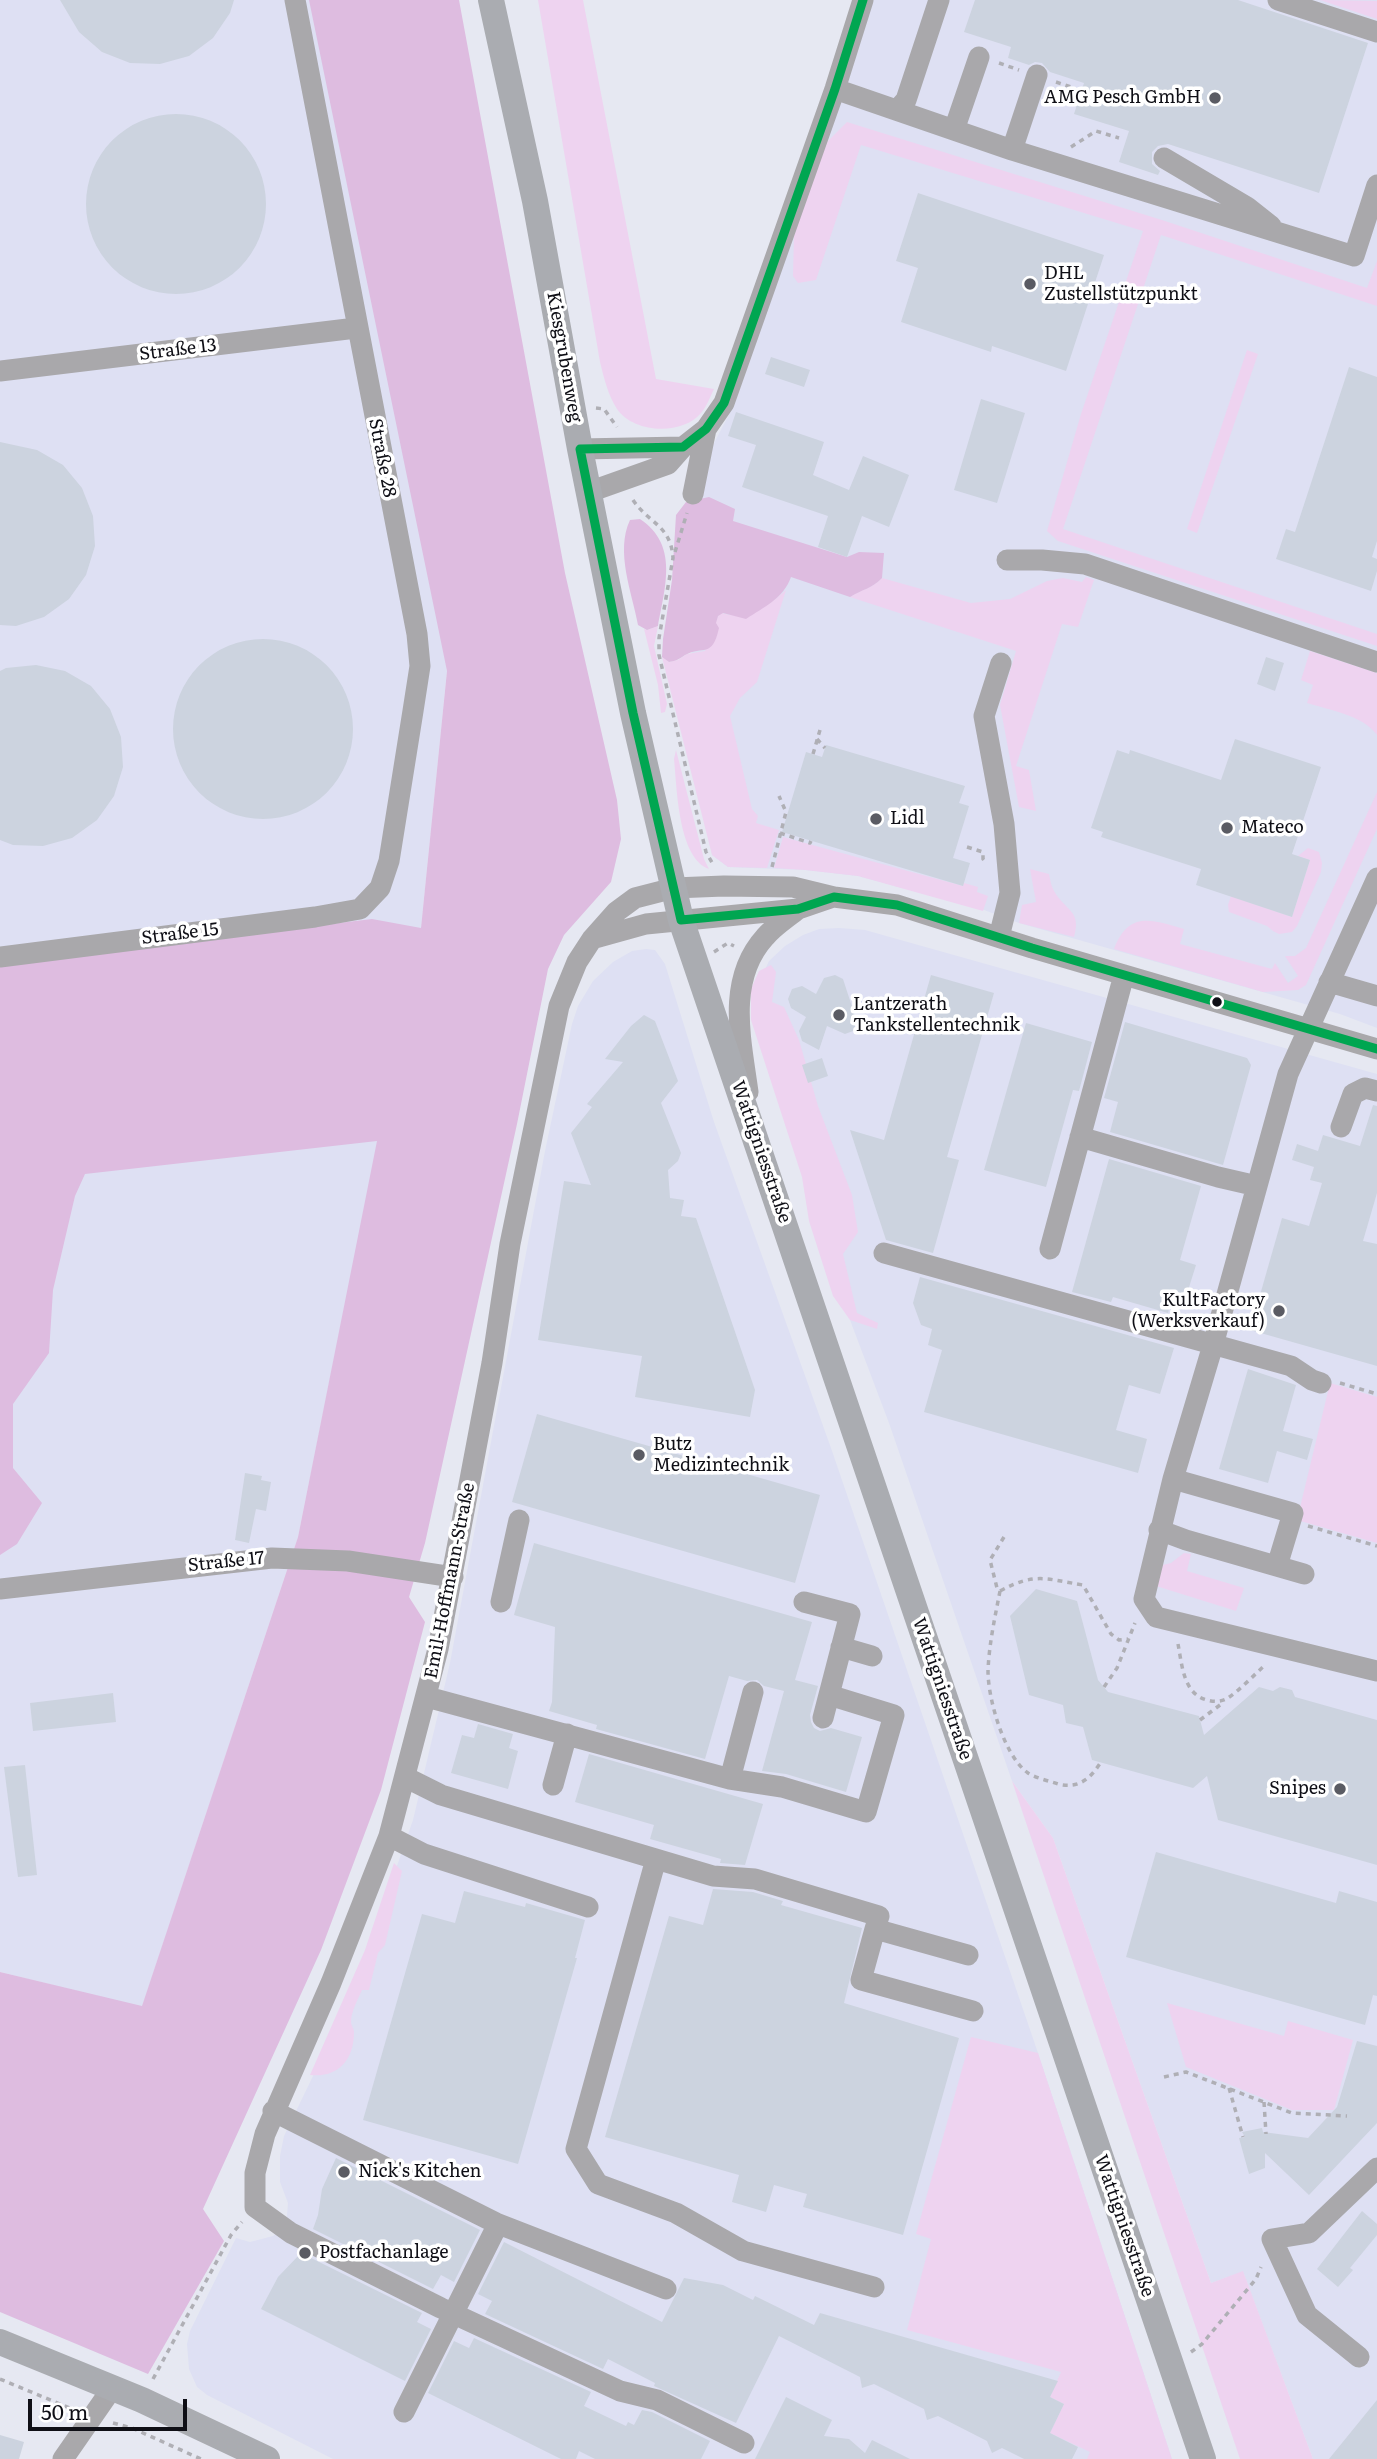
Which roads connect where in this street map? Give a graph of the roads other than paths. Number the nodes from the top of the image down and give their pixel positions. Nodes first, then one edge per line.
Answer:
1 (295, 0) edge
2 (491, 0) edge
3 (863, 0) edge
4 (939, 0) edge
5 (1278, 0) edge
6 (1377, 32) edge
7 (979, 57) dead end
8 (1037, 75) dead end
9 (835, 89) junction
10 (897, 110) junction
11 (954, 130) junction
12 (1012, 150) junction
13 (1164, 158) dead end
14 (1377, 184) edge
15 (1280, 234) junction
16 (356, 328) junction
17 (0, 371) edge
18 (706, 429) junction
19 (683, 447) junction
20 (580, 449) junction
21 (589, 492) junction
22 (693, 494) road end
23 (1007, 560) dead end
24 (1377, 662) edge
25 (1001, 663) dead end
26 (1377, 878) edge
27 (674, 888) junction
28 (834, 897) junction
29 (360, 909) joint
30 (798, 909) junction
31 (681, 920) junction
32 (999, 937) junction
33 (592, 939) junction
34 (0, 957) edge
35 (1124, 975) junction
36 (1329, 982) junction
37 (1377, 996) edge
38 (1307, 1029) junction
39 (1377, 1049) edge
40 (1377, 1091) edge
41 (1341, 1127) dead end
42 (754, 1133) junction
43 (1080, 1137) junction
44 (1257, 1185) junction
45 (1050, 1249) dead end
46 (884, 1253) dead end
47 (1213, 1345) junction
48 (1321, 1382) road end
49 (1173, 1479) junction
50 (519, 1520) dead end
51 (1159, 1530) junction
52 (1276, 1566) junction
53 (1304, 1574) dead end
54 (453, 1577) junction
55 (0, 1589) edge
56 (501, 1602) dead end
57 (804, 1602) dead end
58 (841, 1647) junction
59 (872, 1656) dead end
60 (1377, 1671) edge
61 (753, 1692) dead end
62 (829, 1695) junction
63 (427, 1697) junction
64 (823, 1718) dead end
65 (567, 1734) junction
66 (405, 1777) junction
67 (730, 1779) junction
68 (553, 1785) dead end
69 (389, 1836) junction
70 (656, 1859) junction
71 (588, 1907) dead end
72 (875, 1929) junction
73 (968, 1955) dead end
74 (973, 2011) dead end
75 (273, 2111) junction
76 (1377, 2168) edge
77 (498, 2224) junction
78 (874, 2287) dead end
79 (666, 2289) dead end
80 (454, 2314) junction
81 (0, 2342) edge
82 (1359, 2357) dead end
83 (113, 2387) junction
84 (404, 2412) dead end
85 (744, 2443) dead end
86 (63, 2459) edge
87 (267, 2459) edge
88 (1203, 2459) edge

1 - 16 street, Straße 28
2 - 20 main road, Kiesgrubenweg
3 - 9 street
4 - 10 street
5 - 6 street
7 - 11 street
8 - 12 street
9 - 10 street
9 - 18 street
10 - 11 street
11 - 12 street
12 - 15 street
13 - 15 street
14 - 15 street
16 - 17 street, Straße 13
16 - 29 street, Straße 28
18 - 19 street
18 - 22 street
19 - 20 street
19 - 21 street
20 - 21 main road, Kiesgrubenweg
21 - 27 main road, Kiesgrubenweg
23 - 24 street
25 - 32 street
26 - 36 street
27 - 28 street, Emil-Hoffmann-Straße
27 - 31 main road, Kiesgrubenweg
27 - 33 street, Emil-Hoffmann-Straße
28 - 30 street, Emil-Hoffmann-Straße
28 - 32 street, Emil-Hoffmann-Straße
29 - 34 street, Straße 15
30 - 31 street, Emil-Hoffmann-Straße
30 - 42 street
31 - 33 street, Emil-Hoffmann-Straße
31 - 42 main road, Wattigniesstraße
32 - 35 street, Emil-Hoffmann-Straße
33 - 54 street, Emil-Hoffmann-Straße
35 - 38 street, Emil-Hoffmann-Straße
35 - 43 street
36 - 37 street
36 - 38 street
38 - 39 street, Emil-Hoffmann-Straße
38 - 44 street
40 - 41 street
42 - 88 main road, Wattigniesstraße
43 - 44 street
43 - 45 street
44 - 47 street
46 - 47 street
47 - 48 street
47 - 49 street
49 - 51 street
49 - 52 street
50 - 56 street
51 - 52 street
51 - 60 street
52 - 53 street
54 - 55 street, Straße 17
54 - 63 street, Emil-Hoffmann-Straße
57 - 58 street
58 - 59 street
58 - 62 street
61 - 67 street
62 - 64 street
62 - 67 street
63 - 65 street
63 - 66 street, Emil-Hoffmann-Straße
65 - 67 street
65 - 68 street
66 - 69 street, Emil-Hoffmann-Straße
66 - 70 street
69 - 71 street
69 - 75 street, Emil-Hoffmann-Straße
70 - 72 street
70 - 78 street
72 - 73 street
72 - 74 street
75 - 77 street
75 - 80 street, Emil-Hoffmann-Straße
76 - 82 street
77 - 79 street
77 - 80 street
80 - 84 street
80 - 85 street
81 - 83 main road
83 - 86 street
83 - 87 main road

